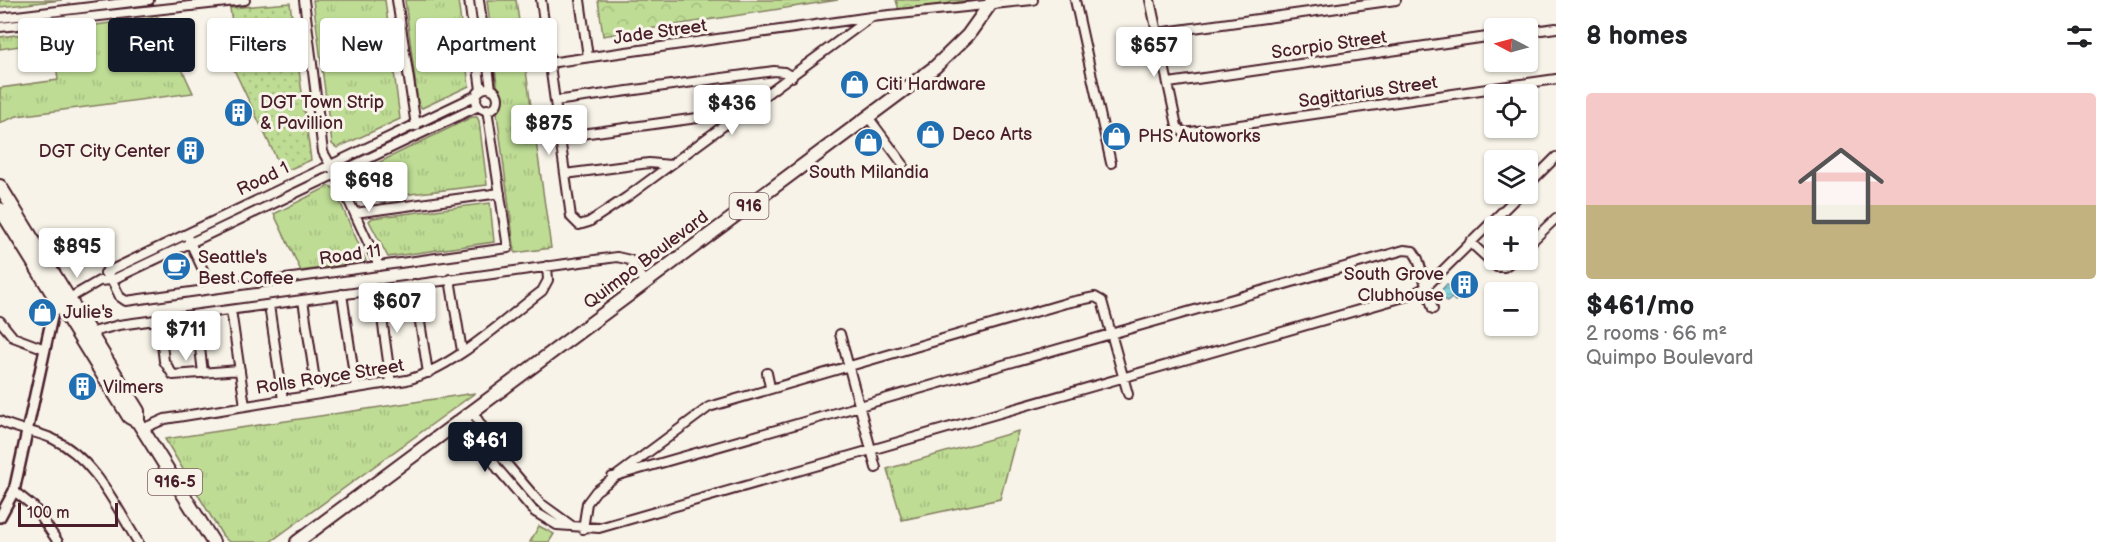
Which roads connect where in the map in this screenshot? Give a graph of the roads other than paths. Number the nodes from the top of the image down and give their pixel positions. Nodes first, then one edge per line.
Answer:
1 (149, 0) edge
2 (160, 0) edge
3 (245, 0) edge
4 (304, 0) edge
5 (397, 0) edge
6 (469, 0) edge
7 (479, 0) edge
8 (541, 0) edge
9 (580, 0) edge
10 (1033, 0) edge
11 (1075, 0) edge
12 (1150, 0) edge
13 (1396, 0) edge
14 (234, 1) edge
15 (992, 3) edge
16 (161, 9) junction
17 (55, 16) junction
18 (871, 17) junction
19 (0, 18) edge
20 (543, 18) edge
21 (0, 27) edge
22 (1556, 27) edge
23 (1538, 30) edge
24 (1157, 33) junction
25 (1484, 37) edge
26 (588, 57) junction
27 (557, 62) edge
28 (550, 72) edge
29 (792, 77) junction
30 (1556, 79) edge
31 (1169, 83) junction
32 (491, 89) junction
33 (479, 92) junction
34 (555, 101) junction
35 (479, 106) junction
36 (487, 109) junction
37 (868, 117) junction
38 (736, 118) junction
39 (415, 124) junction
40 (419, 134) junction
41 (560, 136) junction
42 (1556, 157) edge
43 (1111, 163) dead end
44 (329, 164) junction
45 (903, 164) dead end
46 (670, 165) junction
47 (335, 174) junction
48 (565, 174) junction
49 (1538, 175) edge
50 (292, 182) junction
51 (0, 186) edge
52 (297, 192) junction
53 (500, 193) junction
54 (1510, 204) edge
55 (0, 209) edge
56 (355, 213) junction
57 (1556, 218) edge
58 (17, 225) junction
59 (185, 233) junction
60 (1538, 235) edge
61 (1470, 242) junction
62 (190, 243) junction
63 (155, 248) junction
64 (1484, 255) edge
65 (159, 258) junction
66 (379, 266) junction
67 (547, 266) junction
68 (107, 270) junction
69 (450, 279) junction
70 (112, 280) junction
71 (99, 281) junction
72 (645, 283) junction
73 (414, 284) junction
74 (1426, 287) junction
75 (212, 289) junction
76 (378, 290) junction
77 (342, 294) junction
78 (303, 300) junction
79 (64, 302) junction
80 (269, 304) junction
81 (1433, 309) dead end
82 (231, 310) junction
83 (196, 315) junction
84 (159, 320) junction
85 (0, 321) edge
86 (89, 333) junction
87 (840, 334) dead end
88 (1112, 334) junction
89 (45, 349) junction
90 (462, 351) junction
91 (848, 364) junction
92 (240, 370) junction
93 (428, 373) junction
94 (203, 374) junction
95 (767, 374) dead end
96 (1124, 376) junction
97 (391, 383) junction
98 (770, 387) junction
99 (356, 388) junction
100 (317, 394) junction
101 (1128, 394) dead end
102 (283, 400) junction
103 (859, 405) junction
104 (245, 406) junction
105 (468, 414) junction
106 (0, 421) edge
107 (140, 425) junction
108 (28, 431) junction
109 (871, 448) junction
110 (876, 468) dead end
111 (612, 477) junction
112 (14, 491) junction
113 (532, 494) junction
114 (525, 501) junction
115 (0, 517) edge
116 (579, 528) junction
117 (301, 538) edge
118 (58, 542) edge
119 (138, 542) edge
120 (213, 542) edge
121 (289, 542) edge

1 - 17 street
2 - 16 street
3 - 14 street
4 - 44 street
5 - 39 street
6 - 33 street
7 - 32 street
8 - 20 street
9 - 26 street
10 - 15 street, Jade Street
11 - 43 street
12 - 24 street
13 - 24 street
14 - 16 street
15 - 18 street, Jade Street
15 - 37 main road, Quimpo Boulevard / 916
16 - 17 street
17 - 19 street
17 - 21 street
18 - 26 street, Jade Street
18 - 29 street
22 - 23 street
24 - 31 street
25 - 31 street, Scorpio Street
26 - 27 street, Jade Street
28 - 34 street
29 - 34 street
29 - 38 street
30 - 31 street, Sagittarius Street
32 - 33 street
32 - 36 street
33 - 35 street
33 - 39 street, Road 1
34 - 41 street
35 - 36 street
35 - 40 street, Road 1
36 - 53 street
37 - 45 street
37 - 72 main road, Quimpo Boulevard / 916
38 - 41 street
38 - 46 street
39 - 40 street
39 - 44 street, Road 1
40 - 47 street, Road 1
41 - 48 street
42 - 49 street
44 - 47 street
44 - 50 street, Road 1
46 - 48 street
46 - 48 street
47 - 52 street, Road 1
47 - 56 street
50 - 52 street
50 - 59 street, Road 1
51 - 58 main road, 916-5
52 - 62 street, Road 1
53 - 56 street
53 - 66 street, Road 11
54 - 61 street
55 - 58 main road, 916-5
56 - 66 street
57 - 60 street
58 - 79 main road, 916-5
59 - 62 street
59 - 63 street, Road 1
61 - 64 street
61 - 74 street
62 - 65 street, Road 1
62 - 75 street
63 - 65 street
63 - 68 street, Road 1
65 - 70 street, Road 1
66 - 75 street, Road 11
67 - 69 street
67 - 72 street
67 - 90 street, Rolls Royce Street
68 - 70 street, Road 11
68 - 71 street, Road 1
69 - 73 street
69 - 90 street
70 - 71 street, Road 1
70 - 75 street, Road 11
71 - 79 street, Road 1
72 - 105 main road, Quimpo Boulevard / 916
73 - 76 street
73 - 93 street
74 - 81 street
74 - 88 street
74 - 96 street
76 - 77 street
76 - 97 street
77 - 78 street
77 - 99 street
78 - 80 street
78 - 100 street
79 - 86 main road, 916-5
79 - 89 street
79 - 107 main road, 916-5
80 - 82 street
80 - 102 street
82 - 83 street
82 - 92 street
83 - 84 street
83 - 94 street
84 - 86 street
84 - 94 street
85 - 89 street
86 - 107 main road, 916-5
87 - 91 street
88 - 91 street
88 - 96 street
88 - 103 street
89 - 108 street
90 - 93 street, Rolls Royce Street
91 - 98 street
91 - 103 street
92 - 94 street
92 - 104 street
93 - 97 street, Rolls Royce Street
95 - 98 street
96 - 101 street
96 - 109 street
97 - 99 street, Rolls Royce Street
98 - 111 street
99 - 100 street, Rolls Royce Street
100 - 102 street, Rolls Royce Street
102 - 104 street, Rolls Royce Street
103 - 109 street
103 - 111 street
104 - 107 street, Rolls Royce Street
105 - 113 street
105 - 114 street
105 - 117 main road, Quimpo Boulevard / 916
106 - 108 street
107 - 120 main road, 916-5
108 - 112 street
108 - 119 street
109 - 110 street
109 - 116 street
111 - 116 street
112 - 115 street
112 - 118 street
113 - 114 street
113 - 116 street
114 - 116 street
117 - 121 main road, Quimpo Boulevard / 916

